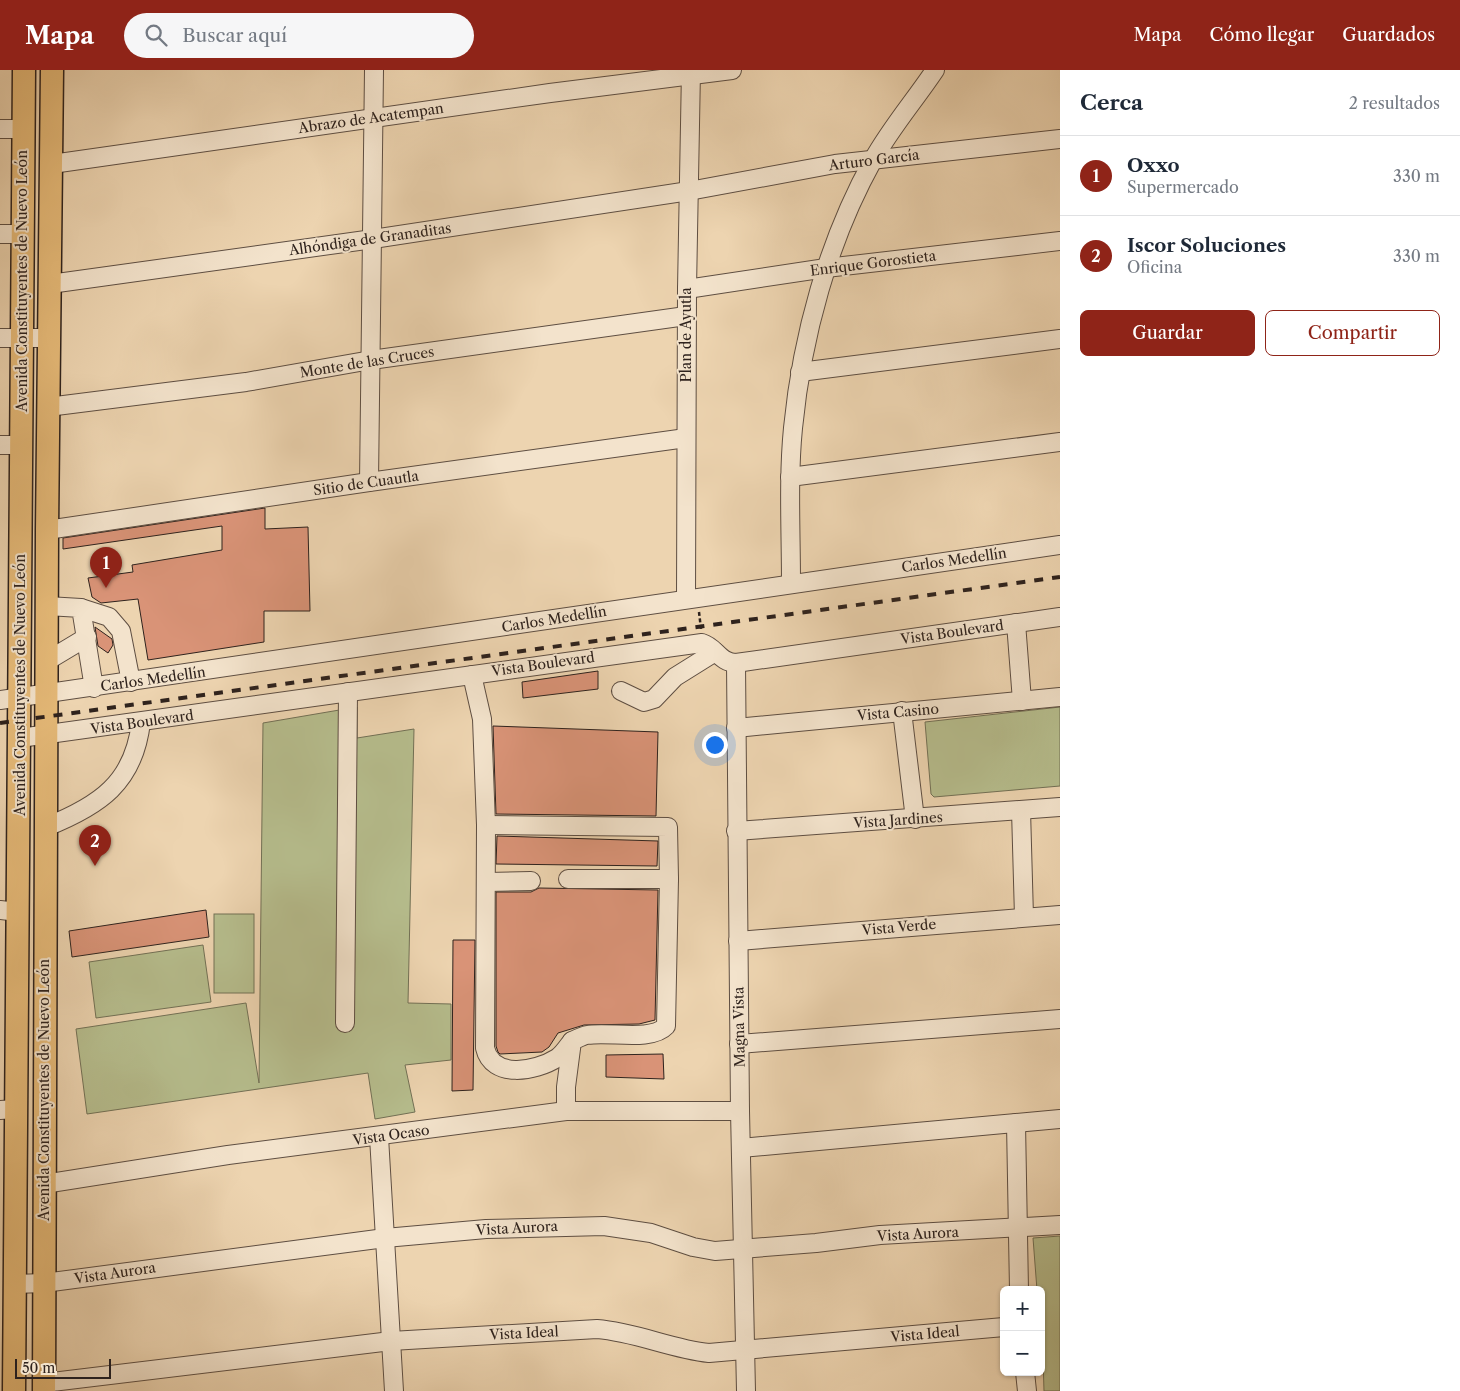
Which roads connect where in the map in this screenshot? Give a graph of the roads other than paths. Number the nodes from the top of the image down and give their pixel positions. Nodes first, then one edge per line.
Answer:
1 (24, 70) edge
2 (52, 70) edge
3 (374, 70) edge
4 (732, 70) edge
5 (935, 70) edge
6 (691, 72) edge
7 (374, 117) junction
8 (0, 129) edge
9 (24, 129) junction
10 (1060, 139) edge
11 (873, 160) junction
12 (52, 164) junction
13 (689, 191) junction
14 (11, 234) edge
15 (373, 239) junction
16 (1060, 241) edge
17 (826, 268) junction
18 (50, 284) junction
19 (686, 289) junction
20 (686, 316) junction
21 (11, 338) edge
22 (48, 338) junction
23 (1060, 340) edge
24 (371, 360) junction
25 (800, 372) junction
26 (48, 407) junction
27 (686, 438) junction
28 (1060, 442) edge
29 (11, 445) edge
30 (790, 477) junction
31 (369, 482) junction
32 (47, 530) junction
33 (1060, 545) edge
34 (791, 583) junction
35 (692, 598) junction
36 (47, 606) junction
37 (81, 608) junction
38 (1060, 617) edge
39 (1016, 623) junction
40 (87, 637) junction
41 (708, 647) junction
42 (47, 661) junction
43 (736, 664) junction
44 (472, 675) junction
45 (131, 682) junction
46 (94, 688) junction
47 (621, 691) dead end
48 (348, 692) junction
49 (47, 694) junction
50 (1060, 697) edge
51 (9, 699) edge
52 (1022, 700) junction
53 (902, 711) junction
54 (141, 722) junction
55 (736, 728) junction
56 (46, 736) junction
57 (20, 738) junction
58 (1060, 807) edge
59 (1021, 810) junction
60 (915, 819) junction
61 (486, 825) junction
62 (46, 827) junction
63 (736, 831) junction
64 (669, 879) junction
65 (568, 880) dead end
66 (531, 881) dead end
67 (487, 882) junction
68 (9, 911) edge
69 (1060, 915) edge
70 (1024, 917) junction
71 (738, 941) junction
72 (17, 1016) junction
73 (44, 1016) junction
74 (1060, 1019) edge
75 (345, 1023) dead end
76 (572, 1041) junction
77 (739, 1044) junction
78 (8, 1110) edge
79 (566, 1111) junction
80 (740, 1111) junction
81 (1060, 1119) edge
82 (1016, 1123) junction
83 (379, 1136) junction
84 (741, 1148) junction
85 (44, 1184) junction
86 (1060, 1225) edge
87 (1018, 1229) junction
88 (8, 1235) edge
89 (385, 1238) junction
90 (743, 1249) junction
91 (44, 1283) junction
92 (15, 1284) junction
93 (1019, 1286) edge
94 (1000, 1327) edge
95 (391, 1341) junction
96 (744, 1350) junction
97 (1025, 1376) edge
98 (9, 1381) edge
99 (44, 1387) edge
100 (394, 1391) edge
101 (746, 1391) edge
102 (1027, 1391) edge

1 - 9 main road, Avenida Constituyentes de Nuevo León
2 - 12 main road, Avenida Constituyentes de Nuevo León
3 - 7 street
4 - 6 street, Abrazo de Acatempan
5 - 11 street
6 - 7 street, Abrazo de Acatempan
6 - 13 street, Plan de Ayutla
7 - 12 street, Abrazo de Acatempan
7 - 15 street
8 - 9 street
9 - 14 main road, Avenida Constituyentes de Nuevo León
10 - 11 street, Arturo García
11 - 13 street, Arturo García
11 - 17 street
12 - 18 main road, Avenida Constituyentes de Nuevo León
13 - 15 street, Alhóndiga de Granaditas
13 - 19 street, Plan de Ayutla
14 - 21 main road, Avenida Constituyentes de Nuevo León
15 - 18 street, Alhóndiga de Granaditas
15 - 24 street
16 - 17 street, Enrique Gorostieta
17 - 19 street, Enrique Gorostieta
17 - 25 street
18 - 22 main road, Avenida Constituyentes de Nuevo León
19 - 20 street, Plan de Ayutla
20 - 24 street, Monte de las Cruces
20 - 27 street, Plan de Ayutla
21 - 22 street
21 - 29 main road, Avenida Constituyentes de Nuevo León
22 - 26 main road, Avenida Constituyentes de Nuevo León
23 - 25 street
24 - 26 street, Monte de las Cruces
24 - 31 street
25 - 30 street
26 - 32 main road, Avenida Constituyentes de Nuevo León
27 - 31 street, Sitio de Cuautla
27 - 35 street, Plan de Ayutla
28 - 30 street
29 - 51 main road, Avenida Constituyentes de Nuevo León
30 - 34 street
31 - 32 street, Sitio de Cuautla
32 - 36 main road, Avenida Constituyentes de Nuevo León
33 - 34 street, Carlos Medellín
34 - 35 street, Carlos Medellín
35 - 45 street, Carlos Medellín
36 - 37 street
36 - 42 main road, Avenida Constituyentes de Nuevo León
37 - 40 street
37 - 45 street
38 - 39 street, Vista Boulevard
39 - 43 street, Vista Boulevard
39 - 52 street
40 - 42 street
40 - 46 street
41 - 43 street
41 - 44 street, Vista Boulevard
41 - 47 street
42 - 49 main road, Avenida Constituyentes de Nuevo León
43 - 55 street, Magna Vista
44 - 48 street, Vista Boulevard
44 - 61 street
45 - 46 street, Carlos Medellín
46 - 49 street, Carlos Medellín
48 - 54 street, Vista Boulevard
48 - 75 street
49 - 51 street, Carlos Medellín
49 - 56 main road, Avenida Constituyentes de Nuevo León
50 - 52 street, Vista Casino
51 - 57 main road, Avenida Constituyentes de Nuevo León
52 - 53 street, Vista Casino
53 - 55 street, Vista Casino
53 - 60 street
54 - 56 street, Vista Boulevard
54 - 62 street
55 - 63 street, Magna Vista
56 - 57 street, Vista Boulevard
56 - 62 main road, Avenida Constituyentes de Nuevo León
57 - 68 main road, Avenida Constituyentes de Nuevo León
58 - 59 street, Vista Jardines
59 - 60 street, Vista Jardines
59 - 70 street
60 - 63 street, Vista Jardines
61 - 64 street
61 - 67 street
62 - 73 main road, Avenida Constituyentes de Nuevo León
63 - 71 street, Magna Vista
64 - 65 street
64 - 76 street
66 - 67 street
67 - 76 street
68 - 72 main road, Avenida Constituyentes de Nuevo León
69 - 70 street, Vista Verde
70 - 71 street, Vista Verde
71 - 77 street, Magna Vista
72 - 73 main road
72 - 78 main road, Avenida Constituyentes de Nuevo León
73 - 85 main road, Avenida Constituyentes de Nuevo León
74 - 77 street
76 - 79 street
77 - 80 street, Magna Vista
78 - 88 main road, Avenida Constituyentes de Nuevo León
79 - 80 street, Vista Ocaso
79 - 83 street, Vista Ocaso
80 - 84 street, Magna Vista
81 - 82 street
82 - 84 street
82 - 87 street
83 - 85 street, Vista Ocaso
83 - 89 street
84 - 90 street, Magna Vista
85 - 91 main road, Avenida Constituyentes de Nuevo León
86 - 87 street, Vista Aurora
87 - 90 street, Vista Aurora
87 - 93 street
88 - 92 main road, Avenida Constituyentes de Nuevo León
89 - 90 street, Vista Aurora
89 - 91 street, Vista Aurora
89 - 95 street
90 - 96 street, Magna Vista
91 - 92 street, Vista Aurora
91 - 99 main road, Avenida Constituyentes de Nuevo León
92 - 98 main road, Avenida Constituyentes de Nuevo León
94 - 96 street, Vista Ideal
95 - 96 street, Vista Ideal
95 - 99 street, Vista Ideal
95 - 100 street
96 - 101 street, Magna Vista
97 - 102 street

